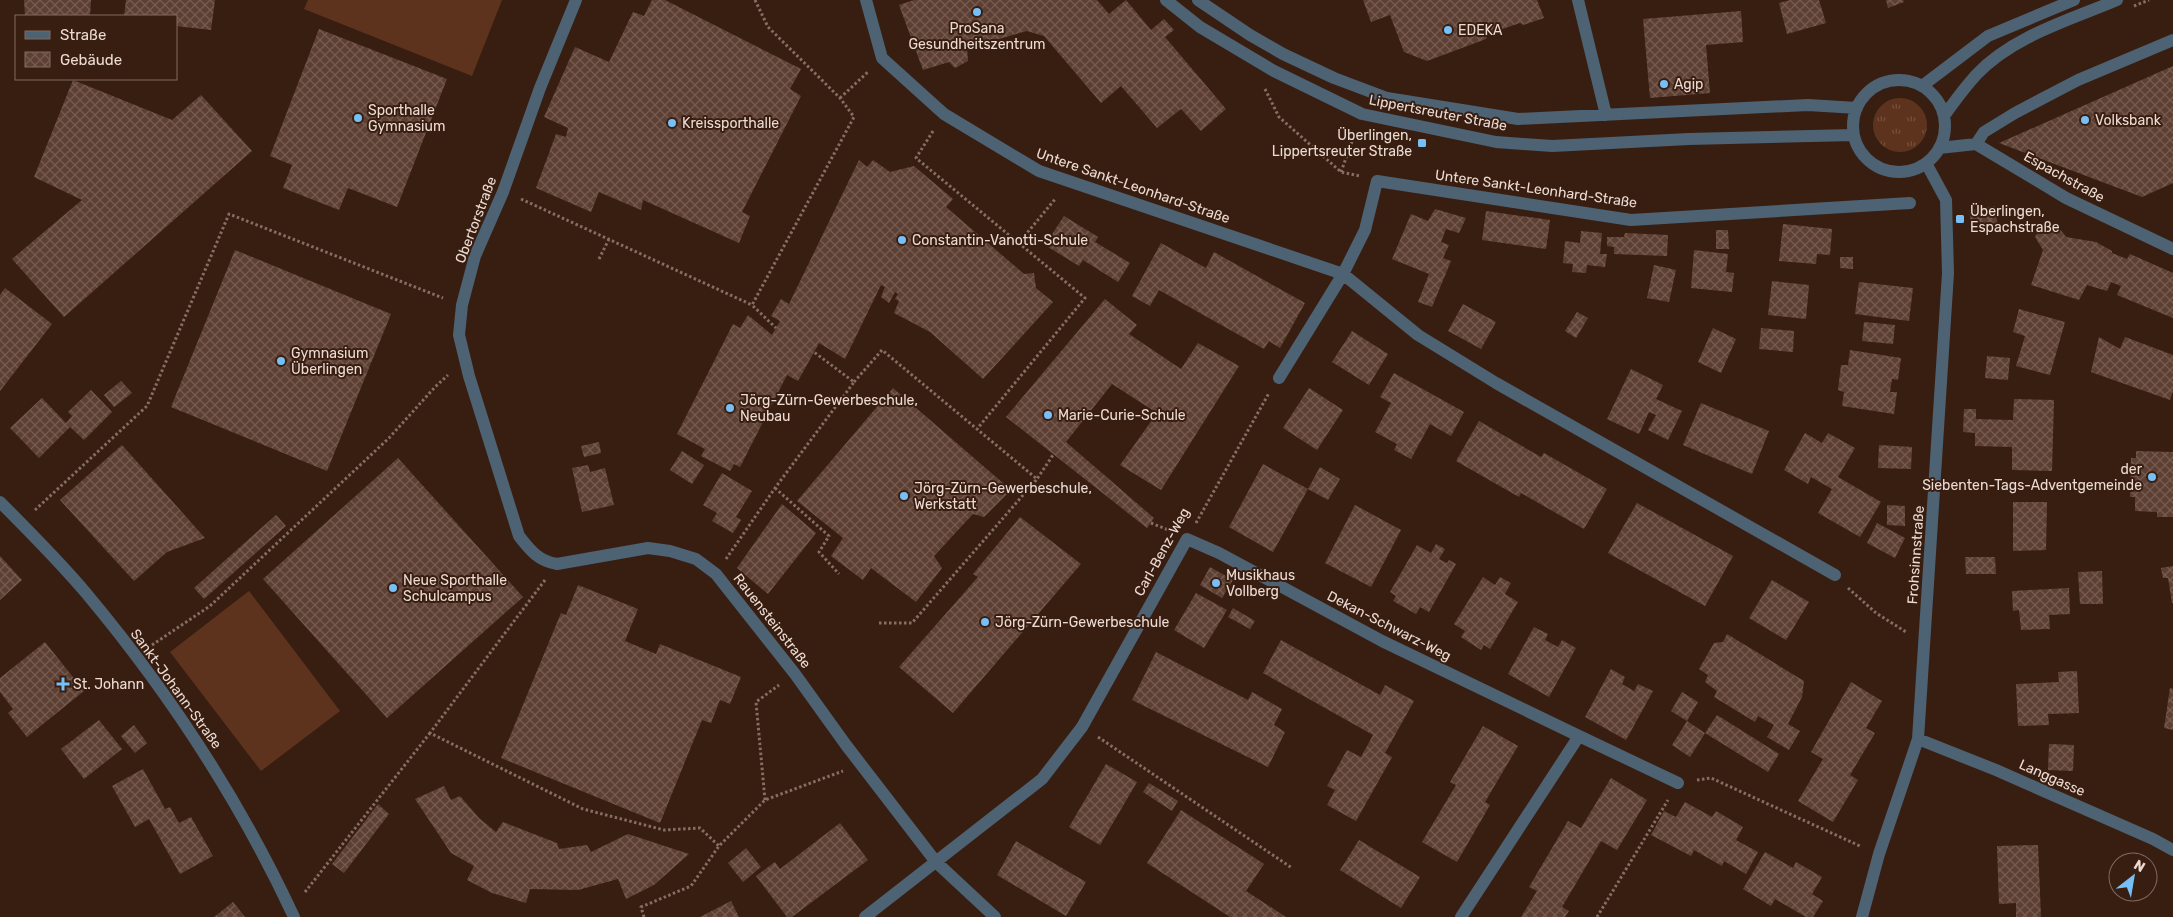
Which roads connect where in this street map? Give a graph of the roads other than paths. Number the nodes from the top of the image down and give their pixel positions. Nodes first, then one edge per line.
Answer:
1 (576, 0) edge
2 (866, 0) edge
3 (1166, 0) edge
4 (1198, 0) edge
5 (1578, 0) edge
6 (2074, 0) edge
7 (2117, 0) edge
8 (2173, 40) edge
9 (1922, 86) junction
10 (1857, 108) junction
11 (1606, 115) junction
12 (1944, 116) junction
13 (1854, 135) junction
14 (1976, 144) junction
15 (1939, 148) junction
16 (1926, 163) junction
17 (1910, 204) dead end
18 (2173, 249) edge
19 (1344, 274) junction
20 (1279, 378) road end
21 (0, 502) edge
22 (1187, 539) joint
23 (557, 564) joint
24 (1834, 575) road end
25 (1579, 736) junction
26 (1918, 740) junction
27 (1678, 783) road end
28 (2173, 850) edge
29 (936, 862) junction
30 (292, 913) edge
31 (871, 915) edge
32 (995, 917) edge
33 (1460, 917) edge
34 (1862, 917) edge

1 - 23 street, Obertorstraße
2 - 19 street, Untere Sankt-Leonhard-Straße
3 - 13 street, Lippertsreuter Straße
4 - 11 street, Lippertsreuter Straße
5 - 11 street
6 - 9 street
7 - 12 street
8 - 14 street
9 - 10 street
9 - 12 street
10 - 11 street, Lippertsreuter Straße
10 - 13 street
12 - 15 street
13 - 16 street
14 - 15 street
14 - 18 street, Espachstraße
15 - 16 street
16 - 26 street, Frohsinnstraße
17 - 19 street, Untere Sankt-Leonhard-Straße
19 - 20 street
19 - 24 street, Untere Sankt-Leonhard-Straße
21 - 30 street, Sankt-Johann-Straße
22 - 25 street, Dekan-Schwarz-Weg
22 - 29 street, Carl-Benz-Weg
23 - 29 street, Rauensteinstraße
25 - 27 street, Dekan-Schwarz-Weg
25 - 33 street
26 - 28 street, Langgasse
26 - 34 street, Frohsinnstraße
29 - 31 street, Carl-Benz-Weg
29 - 32 street, Rauensteinstraße

